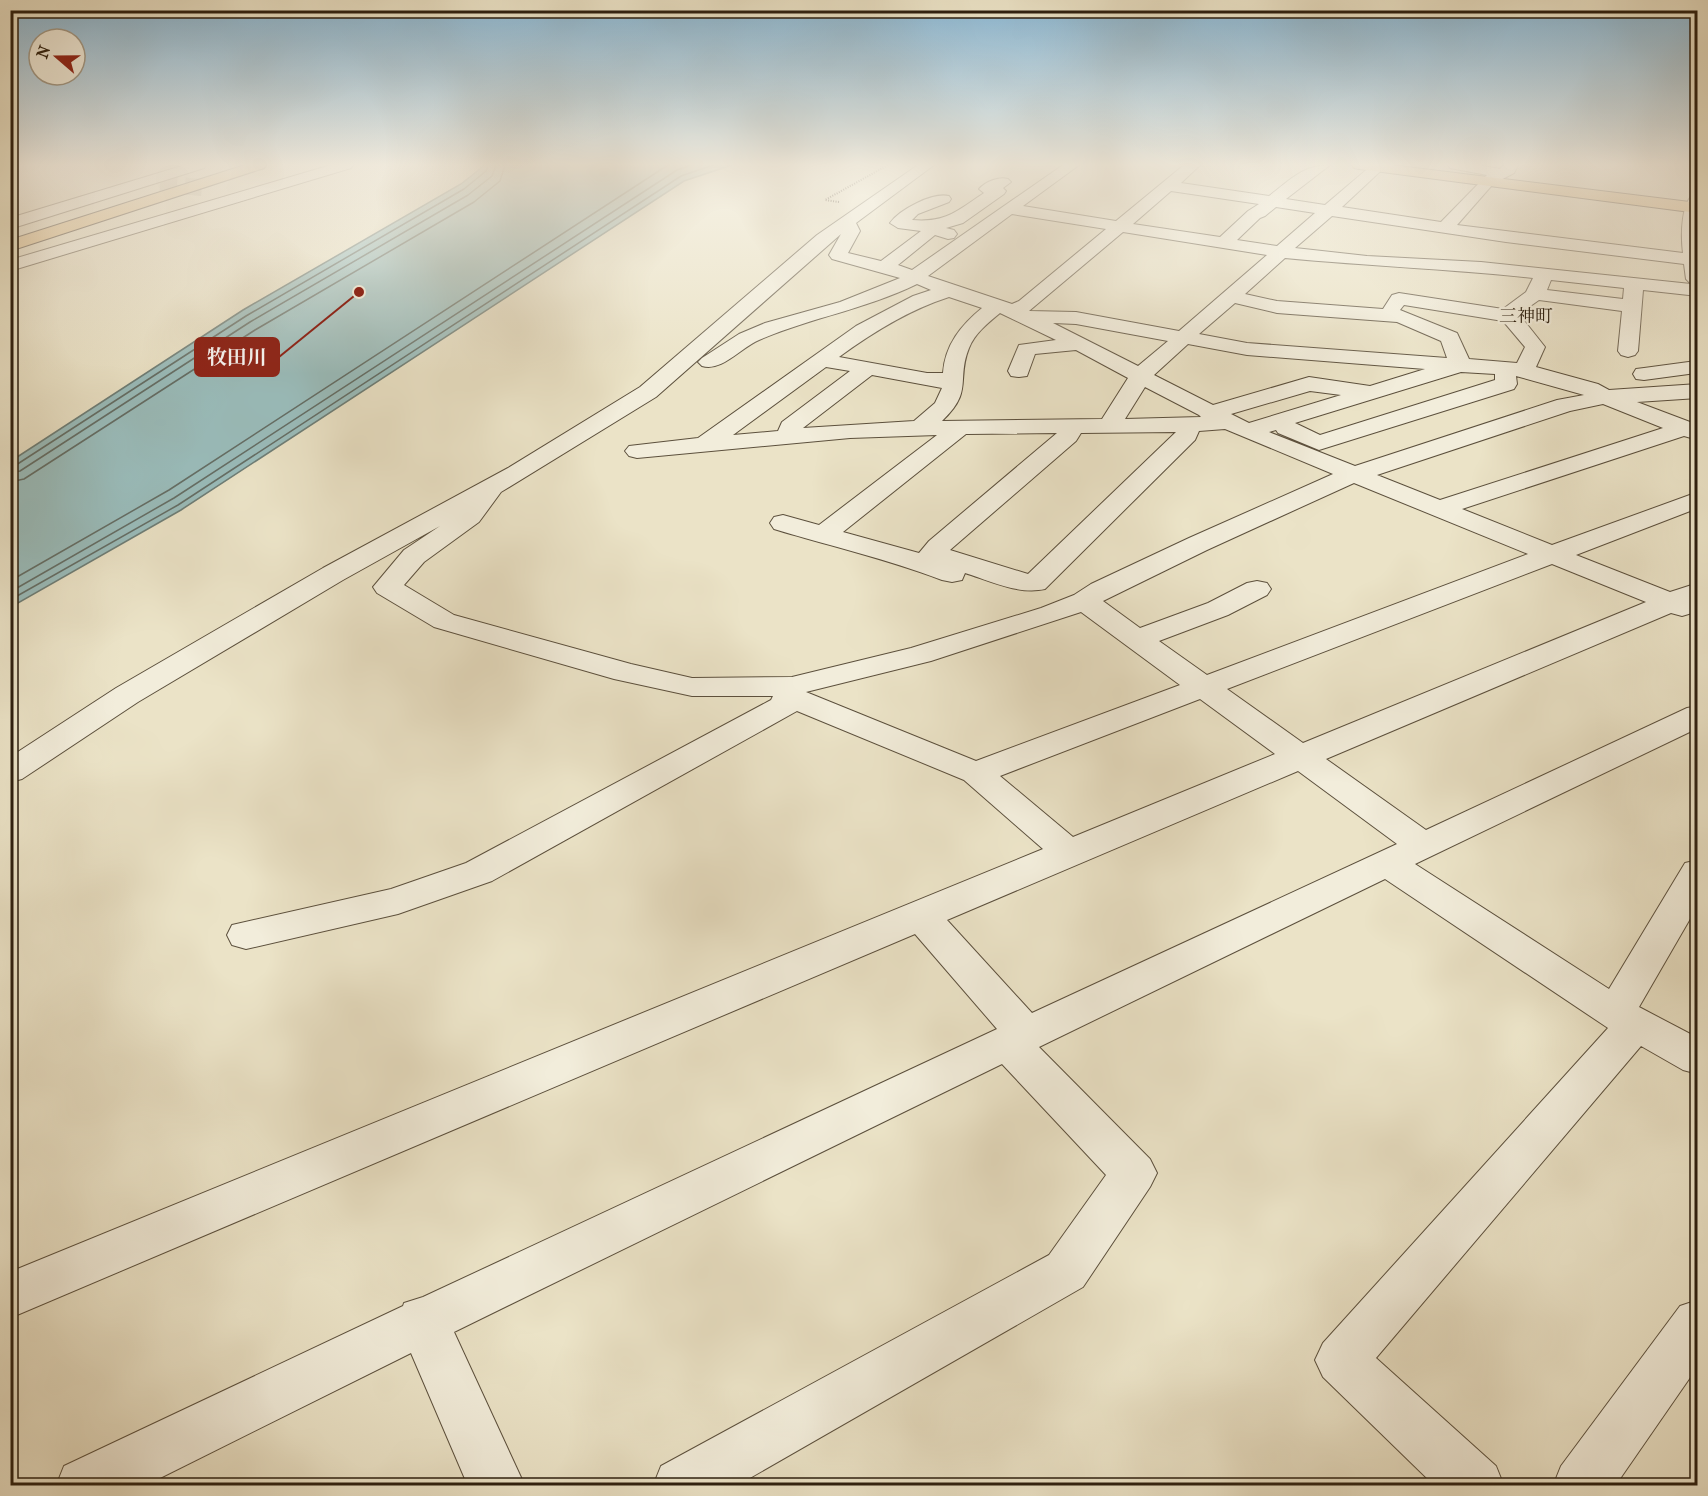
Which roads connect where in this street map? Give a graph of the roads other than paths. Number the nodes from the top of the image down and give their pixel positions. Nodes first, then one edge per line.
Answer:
1 (44, 235) edge
2 (106, 235) edge
3 (829, 235) edge
4 (849, 235) edge
5 (927, 235) edge
6 (956, 235) edge
7 (971, 235) edge
8 (1110, 235) edge
9 (1170, 235) edge
10 (1232, 235) edge
11 (1299, 235) edge
12 (1471, 235) edge
13 (1689, 235) edge
14 (968, 237) junction
15 (1224, 243) junction
16 (10, 246) edge
17 (1581, 246) junction
18 (1279, 252) junction
19 (1546, 258) junction
20 (1695, 260) edge
21 (888, 264) dead end
22 (10, 266) edge
23 (916, 277) junction
24 (1582, 277) junction
25 (1635, 283) junction
26 (947, 291) junction
27 (1535, 294) junction
28 (1230, 296) junction
29 (1697, 296) edge
30 (1631, 306) junction
31 (1277, 307) junction
32 (1011, 311) junction
33 (1360, 313) junction
34 (1388, 315) junction
35 (1512, 316) junction
36 (1183, 337) junction
37 (1079, 344) junction
38 (1628, 351) dead end
39 (1277, 352) junction
40 (1367, 358) junction
41 (822, 360) junction
42 (1460, 365) junction
43 (868, 368) junction
44 (1515, 369) junction
45 (1019, 371) dead end
46 (1696, 371) edge
47 (1140, 375) junction
48 (1626, 376) dead end
49 (953, 380) junction
50 (648, 392) junction
51 (1373, 393) junction
52 (1605, 397) junction
53 (1218, 423) junction
54 (1276, 424) junction
55 (1114, 426) junction
56 (1073, 427) junction
57 (920, 428) junction
58 (960, 428) junction
59 (1691, 431) edge
60 (789, 436) junction
61 (704, 445) junction
62 (637, 451) dead end
63 (1352, 475) junction
64 (492, 487) junction
65 (1698, 499) edge
66 (1437, 509) junction
67 (783, 523) dead end
68 (822, 536) junction
69 (1547, 554) junction
70 (929, 558) junction
71 (1257, 589) dead end
72 (1698, 591) edge
73 (1084, 601) junction
74 (1684, 608) edge
75 (1051, 614) junction
76 (1137, 639) junction
77 (1201, 686) junction
78 (790, 691) junction
79 (1698, 715) edge
80 (1299, 757) junction
81 (10, 772) edge
82 (976, 773) junction
83 (1070, 853) junction
84 (1406, 855) junction
85 (1698, 872) edge
86 (920, 915) junction
87 (246, 935) dead end
88 (1625, 1019) junction
89 (1018, 1039) junction
90 (1698, 1058) edge
91 (10, 1295) edge
92 (422, 1320) junction
93 (1698, 1323) edge
94 (84, 1485) edge
95 (497, 1485) edge
96 (681, 1485) edge
97 (1476, 1485) edge
98 (1581, 1485) edge

1 - 16 main road
2 - 22 street
3 - 50 street
4 - 23 street
5 - 21 street
6 - 14 street
7 - 14 street
8 - 32 street
9 - 15 street
10 - 15 street
11 - 18 street
12 - 19 street
13 - 20 street
14 - 23 street
15 - 18 street
17 - 19 street
17 - 20 street
17 - 24 street
18 - 19 street
18 - 28 street
19 - 24 street
19 - 27 street
20 - 29 street
23 - 26 street
23 - 50 street
24 - 25 street
25 - 29 street
25 - 30 street
26 - 32 street
26 - 41 street
27 - 30 street
27 - 35 street
28 - 31 street
28 - 36 street
30 - 38 street
31 - 33 street
31 - 39 street
32 - 36 street
32 - 37 street
32 - 49 street
33 - 34 street
33 - 40 street
34 - 35 street
34 - 42 street
35 - 44 street
36 - 39 street
36 - 47 street
37 - 45 street
37 - 47 street
39 - 40 street
40 - 42 street
41 - 43 street
41 - 61 street
42 - 44 street
42 - 51 street
43 - 49 street
43 - 60 street
44 - 52 street
44 - 54 street
46 - 48 street
46 - 52 street
47 - 53 street
47 - 55 street
49 - 57 street
50 - 64 street
51 - 53 street
51 - 54 street
52 - 59 street
52 - 63 street
53 - 54 street
53 - 55 street
53 - 63 street
53 - 70 street
55 - 56 street
56 - 58 street
56 - 70 street
57 - 58 street
57 - 60 street
58 - 68 street
59 - 66 street
60 - 61 street
61 - 62 street
63 - 66 street
63 - 73 street
64 - 78 street
64 - 81 street
65 - 69 street
66 - 69 street
67 - 68 street
68 - 70 street
69 - 74 street
69 - 77 street
70 - 75 street
71 - 76 street
72 - 74 street
73 - 75 street
73 - 76 street
74 - 80 street
75 - 78 street
76 - 77 street
77 - 80 street
77 - 82 street
78 - 82 street
78 - 87 street
79 - 84 street
80 - 83 street
80 - 84 street
82 - 83 street
83 - 86 street
84 - 88 street
84 - 89 street
85 - 88 street
86 - 89 street
86 - 91 street
88 - 90 street
88 - 97 street
89 - 92 street
89 - 96 street
92 - 94 street
92 - 95 street
93 - 98 street

